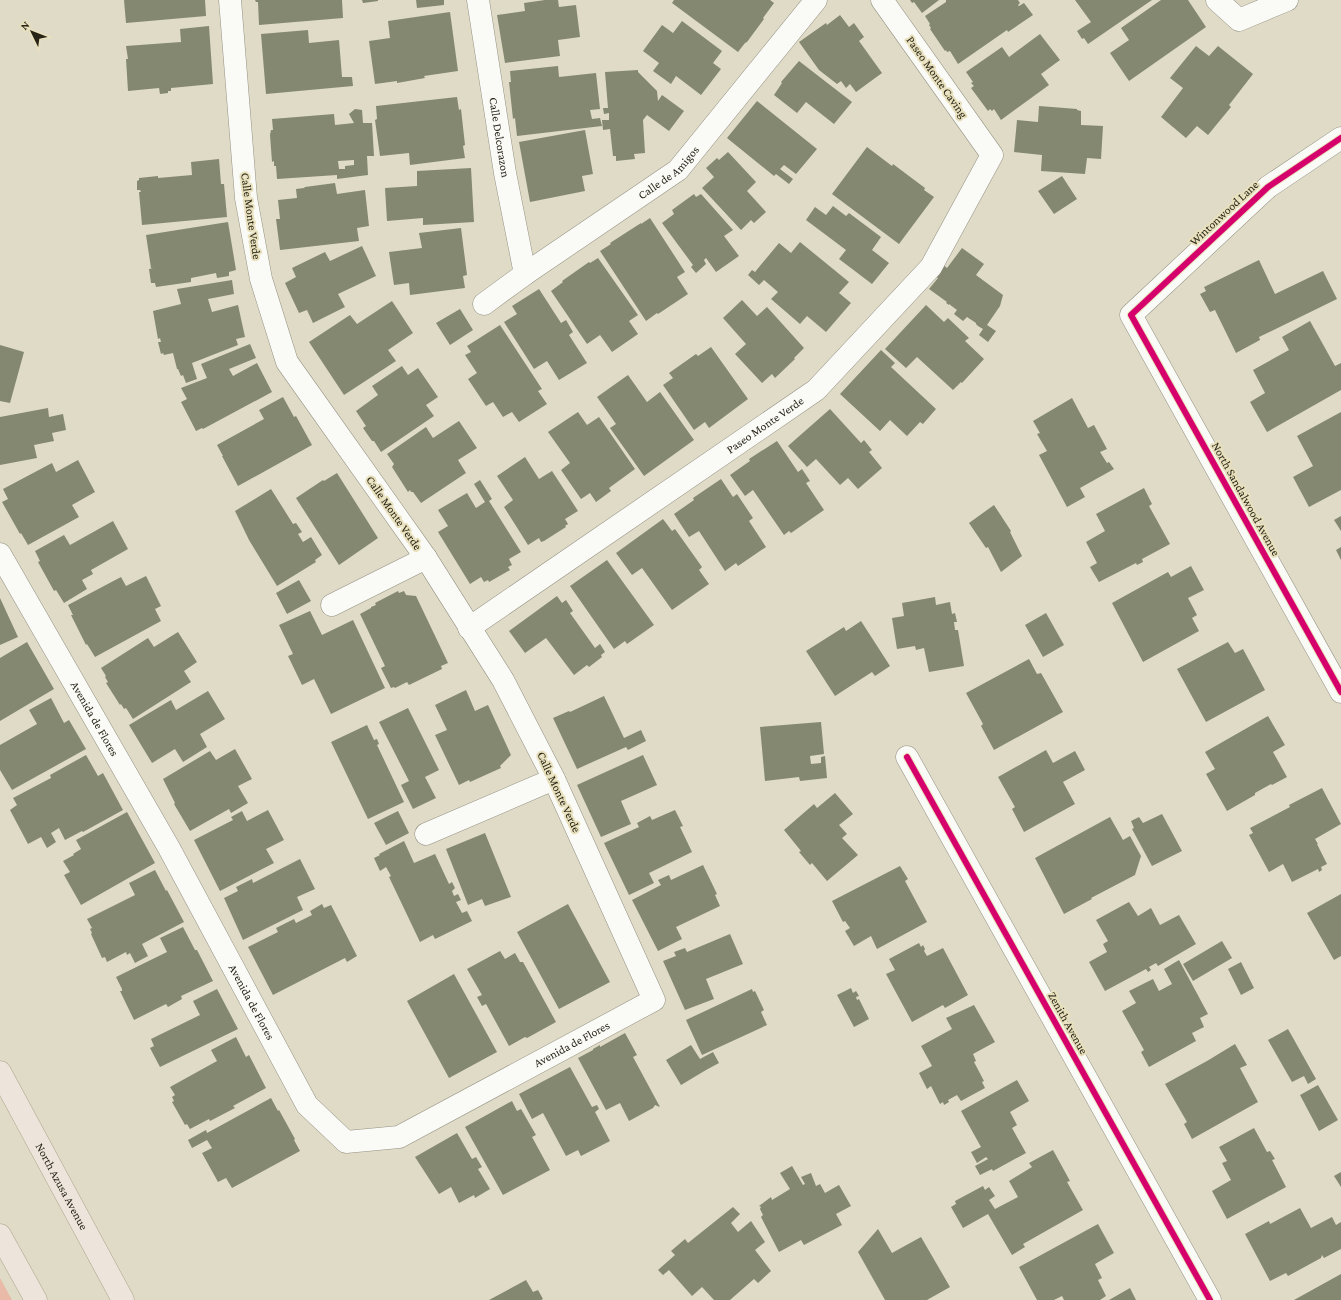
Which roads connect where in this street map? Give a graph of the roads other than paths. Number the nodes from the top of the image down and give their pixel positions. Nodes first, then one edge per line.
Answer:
1 (230, 0) edge
2 (478, 0) edge
3 (816, 0) edge
4 (882, 0) edge
5 (1217, 0) edge
6 (1287, 0) edge
7 (1341, 138) edge
8 (992, 155) joint
9 (525, 274) junction
10 (484, 304) dead end
11 (1131, 315) joint
12 (0, 554) edge
13 (426, 558) junction
14 (332, 605) dead end
15 (469, 628) junction
16 (1341, 692) edge
17 (907, 757) dead end
18 (554, 779) junction
19 (426, 834) dead end
20 (654, 1000) joint
21 (0, 1072) edge
22 (0, 1236) edge
23 (36, 1300) edge
24 (123, 1300) edge
25 (1210, 1300) edge

1 - 13 street, Calle Monte Verde
2 - 9 street, Calle Delcorazon
3 - 9 street, Calle de Amigos
4 - 8 street, Paseo Monte Caving
5 - 6 street
7 - 11 street, Wintonwood Lane
8 - 15 street, Paseo Monte Verde
9 - 10 street, Calle de Amigos
11 - 16 street, North Sandalwood Avenue
12 - 20 street, Avenida de Flores
13 - 14 street
13 - 15 street, Calle Monte Verde
15 - 18 street, Calle Monte Verde
17 - 25 street, Zenith Avenue
18 - 19 street
18 - 20 street, Calle Monte Verde
21 - 24 main road, North Azusa Avenue
22 - 23 main road

